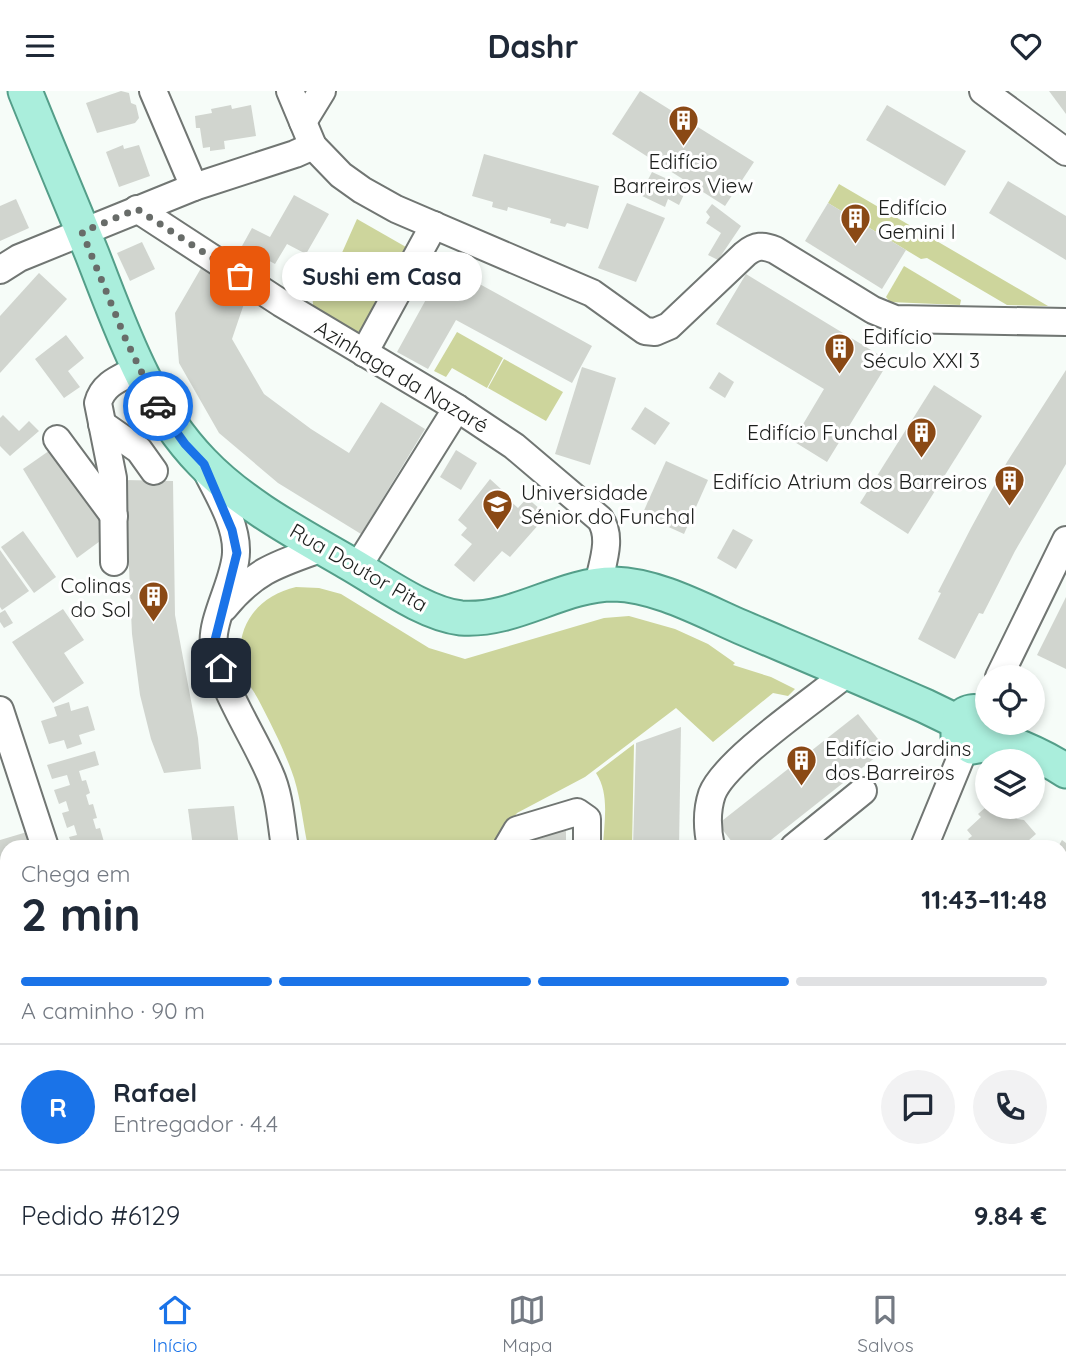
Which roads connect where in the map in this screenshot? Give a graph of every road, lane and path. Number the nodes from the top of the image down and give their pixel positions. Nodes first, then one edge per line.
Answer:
1 (25, 91) edge
2 (153, 91) edge
3 (290, 91) edge
4 (322, 91) edge
5 (983, 91) edge
6 (308, 134) junction
7 (1066, 152) edge
8 (194, 187) junction
9 (137, 209) junction
10 (434, 225) junction
11 (82, 232) junction
12 (0, 270) edge
13 (1066, 322) edge
14 (364, 353) junction
15 (138, 369) junction
16 (457, 408) junction
17 (102, 424) junction
18 (57, 439) dead end
19 (204, 464) junction
20 (154, 471) dead end
21 (114, 516) junction
22 (1066, 540) edge
23 (323, 548) junction
24 (114, 562) dead end
25 (357, 568) junction
26 (598, 585) junction
27 (221, 612) junction
28 (1005, 665) edge
29 (847, 673) junction
30 (0, 709) edge
31 (975, 720) edge
32 (975, 733) edge
33 (1000, 735) edge
34 (1066, 771) edge
35 (863, 792) dead end
36 (43, 840) edge
37 (284, 840) edge
38 (511, 840) edge
39 (587, 840) edge
40 (710, 840) edge
41 (803, 840) edge
42 (927, 840) edge

1 - 11 main road, Rua Doutor Pita
2 - 8 street
3 - 6 street
4 - 6 street
5 - 7 street
6 - 8 street
6 - 10 street
8 - 9 street
9 - 11 street
9 - 14 street, Azinhaga da Nazaré
10 - 13 street
10 - 14 street
11 - 12 street
11 - 15 main road, Rua Doutor Pita
14 - 16 street, Azinhaga da Nazaré
15 - 17 street
15 - 19 main road, Rua Doutor Pita
16 - 25 street
16 - 26 street, Azinhaga da Nazaré
17 - 20 street
17 - 21 street
18 - 21 street
19 - 23 main road, Rua Doutor Pita
19 - 27 street
21 - 24 street
22 - 28 street
23 - 25 main road, Rua Doutor Pita
23 - 27 street
25 - 26 main road, Rua Doutor Pita
26 - 29 main road, Rua Doutor Pita
27 - 37 street
29 - 31 main road, Rua Doutor Pita
29 - 40 street
30 - 36 street
32 - 42 street
33 - 34 main road, Rua Doutor Pita
35 - 41 street
38 - 39 street

